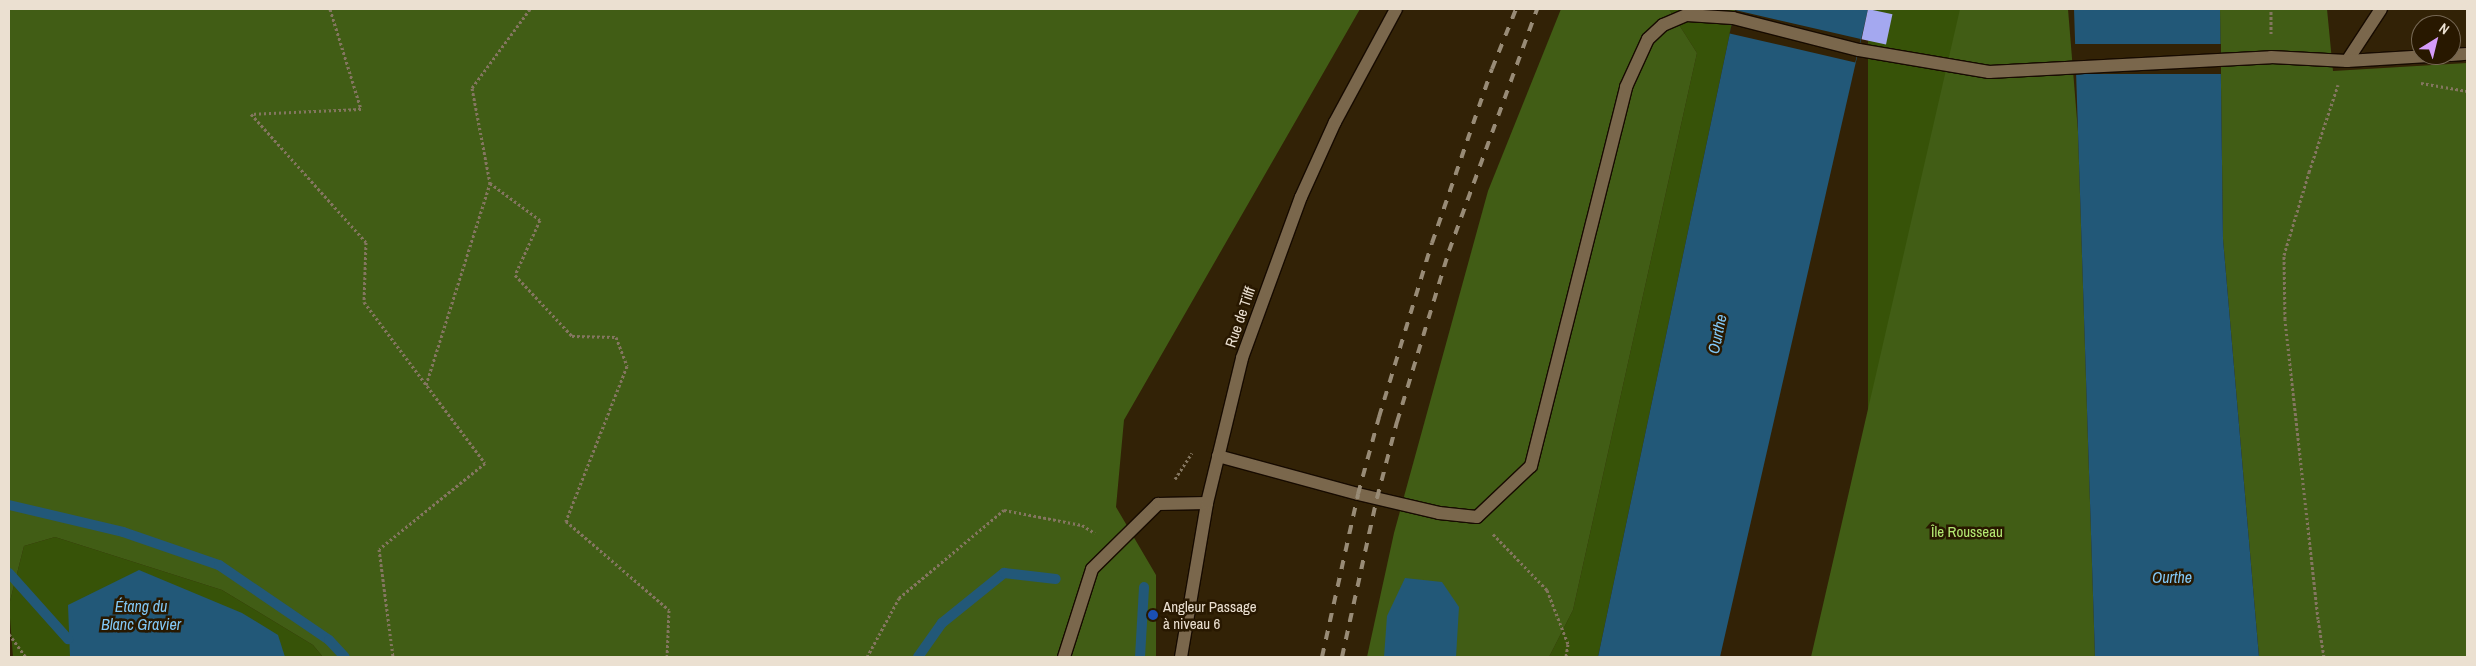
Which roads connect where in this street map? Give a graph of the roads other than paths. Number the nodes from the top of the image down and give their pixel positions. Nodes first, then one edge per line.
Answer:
1 (1396, 9) edge
2 (2381, 9) edge
3 (2411, 57) edge
4 (2347, 61) junction
5 (1218, 456) junction
6 (1207, 503) junction
7 (1064, 657) edge
8 (1182, 657) edge

1 - 5 main road, Rue de Tilff
2 - 4 main road
3 - 4 main road
4 - 5 main road
5 - 6 main road, Rue de Tilff
6 - 7 main road
6 - 8 main road, Rue de Tilff

